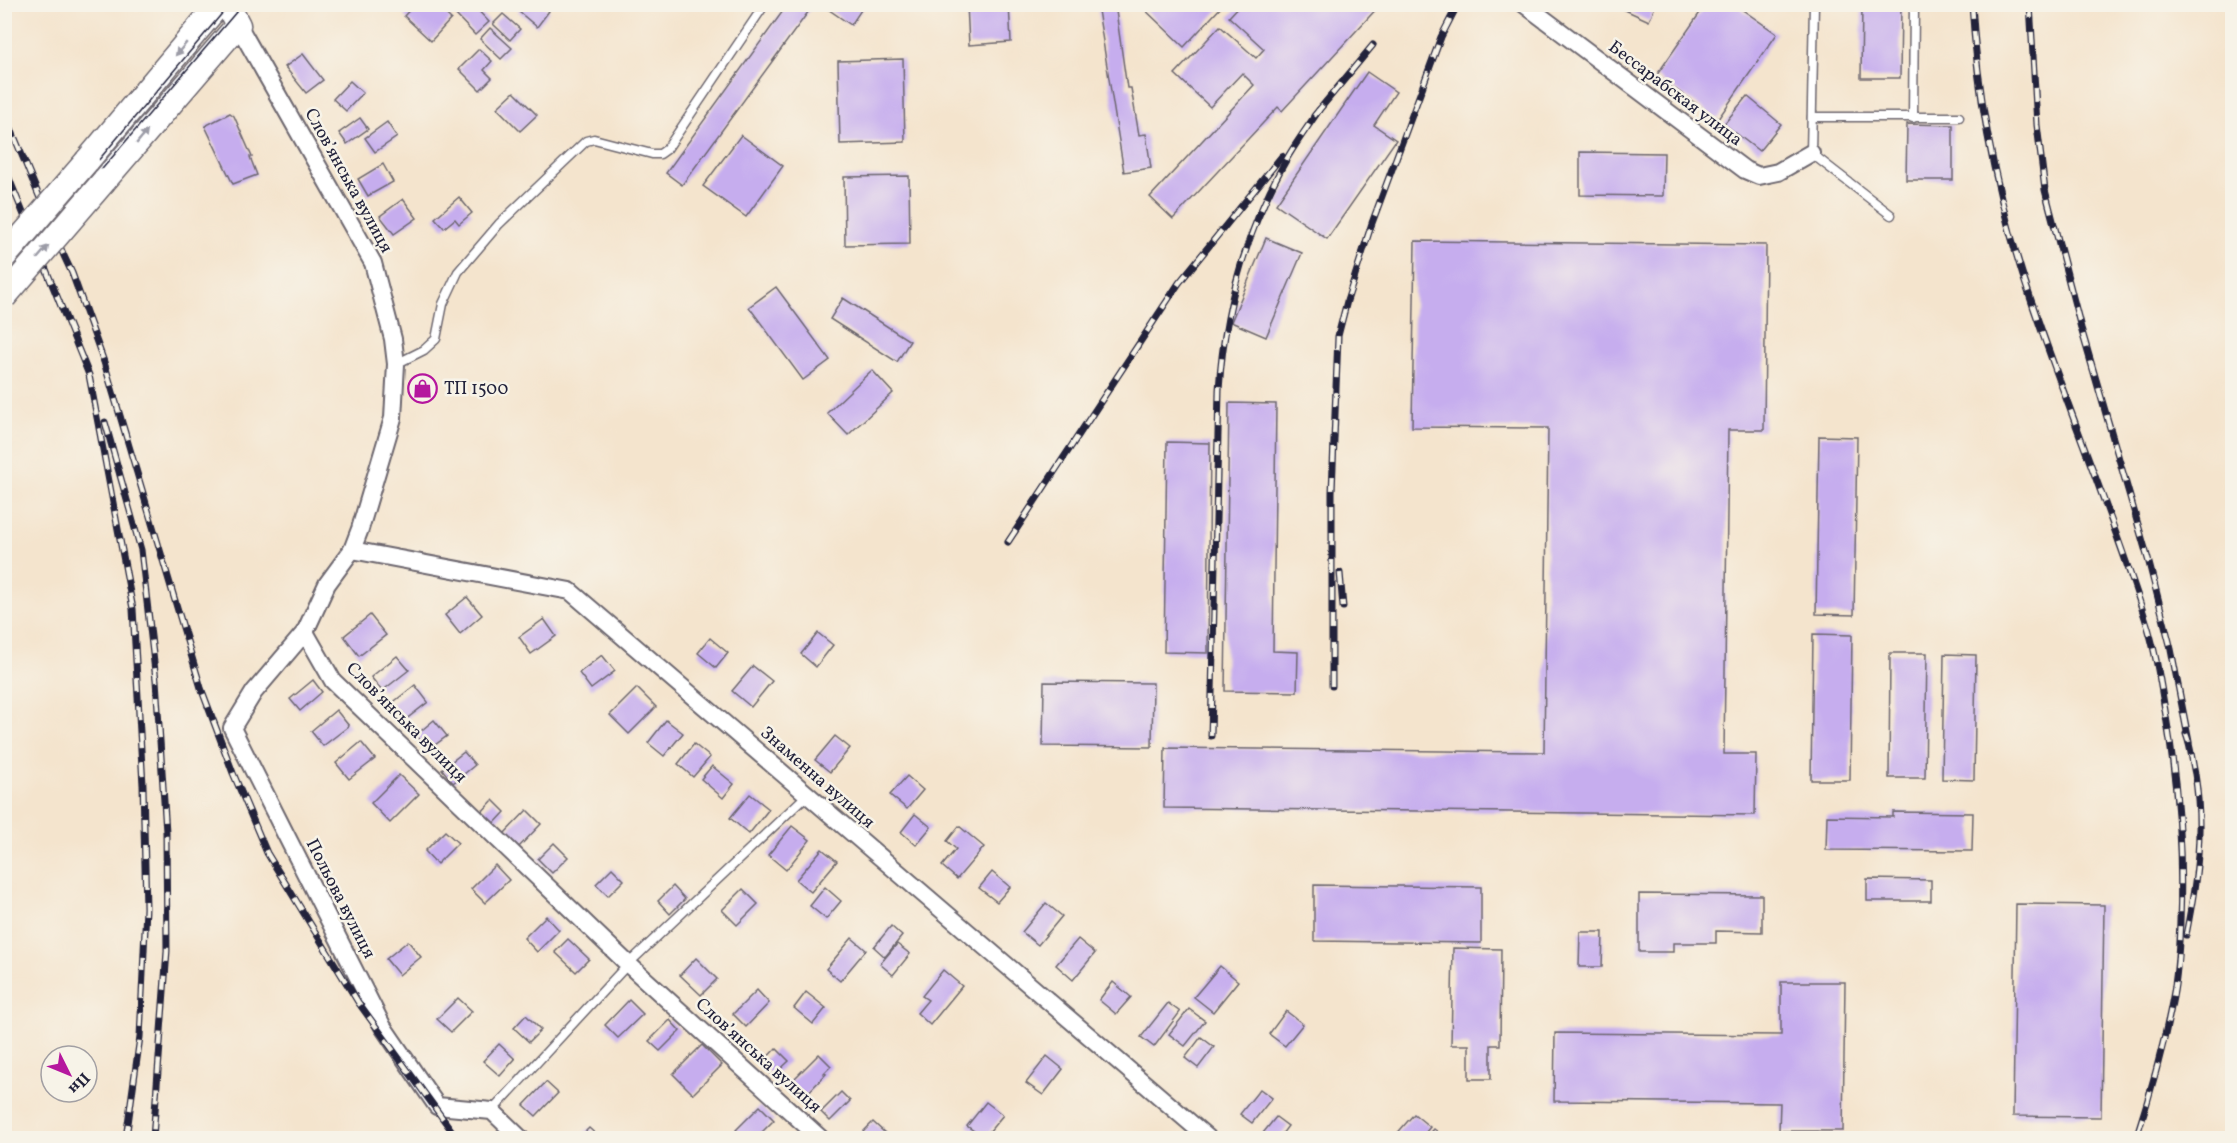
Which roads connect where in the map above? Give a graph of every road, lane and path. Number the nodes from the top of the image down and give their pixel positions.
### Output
1 (219, 4) edge
2 (765, 4) edge
3 (1524, 4) edge
4 (1814, 4) edge
5 (1914, 4) edge
6 (232, 15) edge
7 (1812, 117) junction
8 (1959, 117) dead end
9 (1913, 118) junction
10 (1811, 153) junction
11 (1891, 215) dead end
12 (4, 257) edge
13 (4, 297) edge
14 (396, 364) junction
15 (352, 550) junction
16 (305, 632) junction
17 (807, 795) junction
18 (628, 964) junction
19 (492, 1111) junction
20 (520, 1138) edge
21 (820, 1138) edge
22 (1208, 1138) edge

1 -> 12 main road, bridge
2 - 14 lane
3 - 10 street, Бессарабская улица
4 - 7 lane
5 - 9 lane
13 -> 6 main road, bridge
6 - 14 street, Слов’янська вулиця
7 - 9 lane
7 - 10 lane
8 - 9 lane
10 - 11 lane
14 - 15 street, Слов’янська вулиця
15 - 16 street, Слов’янська вулиця
15 - 17 street, Знаменна вулиця
16 - 18 street, Слов’янська вулиця
16 - 19 street, Польова вулиця
17 - 18 lane
17 - 22 street, Знаменна вулиця
18 - 19 lane
18 - 21 street, Слов’янська вулиця
19 - 20 street

